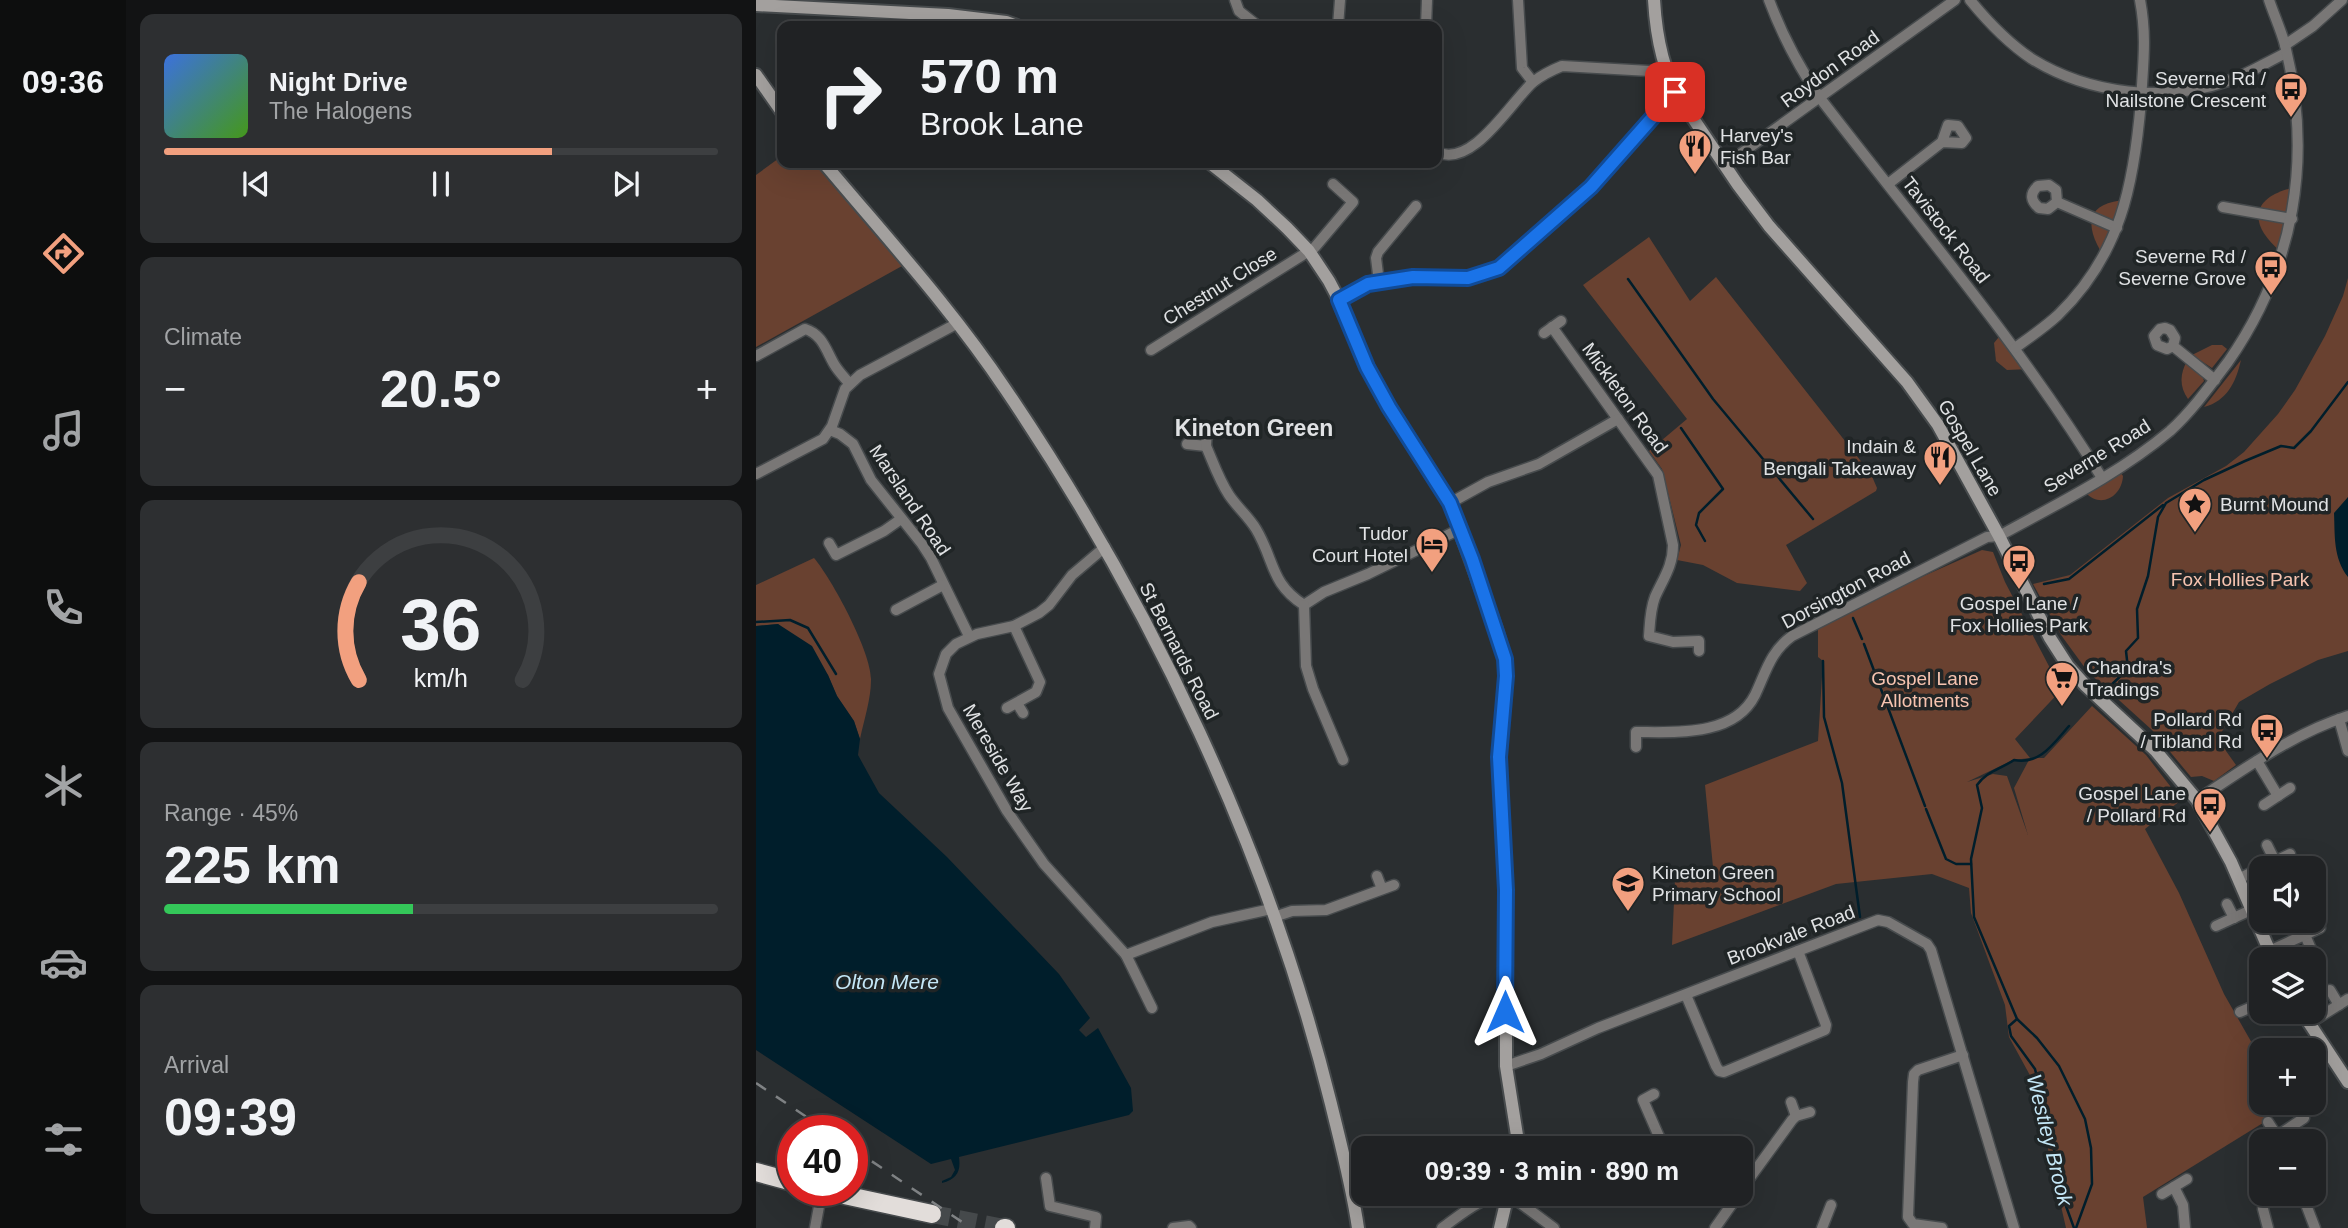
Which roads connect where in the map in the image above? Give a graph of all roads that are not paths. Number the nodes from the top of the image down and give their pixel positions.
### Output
1 (1235, 0) edge
2 (1340, 0) edge
3 (1427, 0) edge
4 (1517, 0) edge
5 (1654, 0) edge
6 (1769, 0) edge
7 (1955, 0) edge
8 (1970, 0) edge
9 (2140, 0) edge
10 (2269, 0) edge
11 (2342, 0) edge
12 (756, 5) edge
13 (998, 21) edge
14 (1252, 21) edge
15 (1338, 21) edge
16 (1426, 21) edge
17 (2285, 49) junction
18 (1667, 72) junction
19 (756, 75) edge
20 (1533, 82) junction
21 (1675, 92) junction
22 (2141, 92) junction
23 (1820, 97) junction
24 (777, 105) edge
25 (1942, 142) dead end
26 (1442, 154) edge
27 (1725, 165) junction
28 (828, 168) edge
29 (1216, 168) edge
30 (1333, 184) dead end
31 (1888, 184) junction
32 (2057, 202) dead end
33 (1416, 206) dead end
34 (2222, 207) dead end
35 (2292, 219) junction
36 (2117, 228) junction
37 (1309, 252) junction
38 (1379, 282) junction
39 (1339, 300) junction
40 (1562, 321) dead end
41 (958, 323) junction
42 (2173, 346) dead end
43 (2015, 348) junction
44 (1151, 350) dead end
45 (756, 356) edge
46 (2215, 380) junction
47 (849, 383) junction
48 (1618, 419) junction
49 (830, 430) junction
50 (1207, 430) dead end
51 (1187, 444) dead end
52 (1206, 446) junction
53 (756, 474) edge
54 (2102, 478) junction
55 (1450, 503) junction
56 (901, 519) junction
57 (1460, 529) junction
58 (1999, 536) junction
59 (829, 543) dead end
60 (1105, 547) junction
61 (943, 585) junction
62 (1304, 605) junction
63 (896, 610) dead end
64 (1014, 626) junction
65 (970, 636) junction
66 (1699, 651) dead end
67 (1023, 713) dead end
68 (2343, 718) edge
69 (1636, 747) dead end
70 (2348, 751) edge
71 (1343, 760) dead end
72 (2257, 761) junction
73 (2290, 788) dead end
74 (2278, 796) junction
75 (2197, 800) junction
76 (2264, 805) dead end
77 (2267, 845) dead end
78 (2290, 854) dead end
79 (2272, 856) edge
80 (2286, 856) edge
81 (2249, 874) edge
82 (1377, 876) dead end
83 (2238, 879) junction
84 (1394, 885) dead end
85 (1382, 889) junction
86 (2227, 904) dead end
87 (2249, 905) edge
88 (2249, 911) edge
89 (1273, 913) junction
90 (2234, 918) junction
91 (2216, 926) dead end
92 (2309, 933) edge
93 (2305, 935) junction
94 (2285, 947) edge
95 (2310, 947) edge
96 (1798, 951) junction
97 (1126, 955) junction
98 (2330, 990) dead end
99 (1686, 995) junction
100 (2344, 1002) edge
101 (1152, 1008) dead end
102 (2249, 1008) edge
103 (2240, 1012) dead end
104 (2326, 1013) edge
105 (2311, 1024) edge
106 (1963, 1055) junction
107 (1506, 1066) junction
108 (2348, 1082) edge
109 (1654, 1094) dead end
110 (1791, 1102) dead end
111 (1810, 1112) dead end
112 (1796, 1116) junction
113 (2304, 1118) dead end
114 (2268, 1122) dead end
115 (2272, 1129) edge
116 (2290, 1129) edge
117 (1517, 1136) edge
118 (1659, 1136) edge
119 (756, 1172) edge
120 (1753, 1174) edge
121 (777, 1178) edge
122 (1046, 1178) dead end
123 (2187, 1179) dead end
124 (2174, 1187) junction
125 (2162, 1194) dead end
126 (868, 1200) edge
127 (1832, 1205) dead end
128 (818, 1206) edge
129 (1473, 1206) edge
130 (1505, 1206) edge
131 (1524, 1206) edge
132 (1729, 1206) edge
133 (2307, 1206) edge
134 (2263, 1209) dead end
135 (932, 1214) tunnel mouth
136 (815, 1228) edge
137 (1095, 1228) edge
138 (1173, 1228) edge
139 (1191, 1228) edge
140 (1358, 1228) edge
141 (1443, 1228) edge
142 (1500, 1228) edge
143 (1554, 1228) edge
144 (1715, 1228) edge
145 (1822, 1228) edge
146 (1942, 1228) edge
147 (2014, 1228) edge
148 (2185, 1228) edge
149 (2268, 1228) edge
150 (2315, 1228) edge

1 - 14 street
2 - 15 street
3 - 16 street
4 - 20 street
5 - 18 street, Gospel Lane
6 - 23 street, Tavistock Road
7 - 23 street, Roydon Road
8 - 22 street
9 - 22 street
10 - 17 street, Severne Road
11 - 17 street
12 - 13 street
17 - 22 street
17 - 35 street, Severne Road
18 - 20 street
18 - 21 street, Gospel Lane
19 - 24 street
20 - 26 street
21 - 27 street, Gospel Lane
21 - 38 street
22 - 36 street
23 - 27 street, Roydon Road
23 - 31 street, Tavistock Road
25 - 31 street
27 - 58 street, Gospel Lane
28 - 41 street, St Bernards Road
29 - 37 street
30 - 37 street, Chestnut Close
31 - 43 street, Tavistock Road
32 - 36 street
33 - 38 street
34 - 35 street
35 - 46 street, Severne Road
36 - 43 street
37 - 39 street
37 - 44 street, Chestnut Close
38 - 39 street
39 - 55 street
40 - 48 street, Mickleton Road
41 - 47 street
41 - 60 street, St Bernards Road
42 - 46 street
43 - 54 street, Tavistock Road
45 - 47 street
46 - 54 street, Severne Road
47 - 49 street
48 - 55 street
48 - 66 street, Mickleton Road
49 - 53 street
49 - 56 street, Marsland Road
50 - 52 street
51 - 52 street
52 - 62 street
54 - 58 street, Severne Road
55 - 57 street
56 - 59 street
56 - 61 street, Marsland Road
57 - 62 street
57 - 107 street
58 - 69 street, Dorsington Road
58 - 75 street, Gospel Lane
60 - 64 street, Mereside Way
60 - 89 street, St Bernards Road
61 - 63 street
61 - 65 street, Marsland Road
62 - 71 street
64 - 65 street, Mereside Way
64 - 67 street
65 - 97 street, Mereside Way
68 - 70 street
68 - 72 street
72 - 74 street
72 - 75 street
73 - 74 street
74 - 76 street
75 - 83 street, Gospel Lane
77 - 79 street
78 - 80 street
81 - 83 street
82 - 85 street
83 - 87 street, Gospel Lane
84 - 85 street
85 - 89 street
86 - 90 street
88 - 90 street
89 - 97 street
89 - 140 street, St Bernards Road
90 - 91 street
92 - 93 street, Gospel Lane
93 - 94 street, Gospel Lane
93 - 95 street
96 - 99 street, Brookvale Road
96 - 99 street
96 - 106 street, Brookvale Road
97 - 101 street, Mereside Way
98 - 100 street
99 - 107 street, Brookvale Road
100 - 104 street
102 - 103 street
105 - 108 street
106 - 146 street
106 - 147 street, Brookvale Road
107 - 117 street
109 - 118 street
110 - 112 street
111 - 112 street
112 - 120 street
113 - 116 street
114 - 115 street
119 - 121 highway
122 - 137 street
123 - 124 street
124 - 125 street
124 - 148 street
126 - 135 highway
127 - 145 street
128 - 136 street
129 - 141 street
130 - 142 street
131 - 143 street
132 - 144 street
133 - 150 street
134 - 149 street
138 - 139 street

